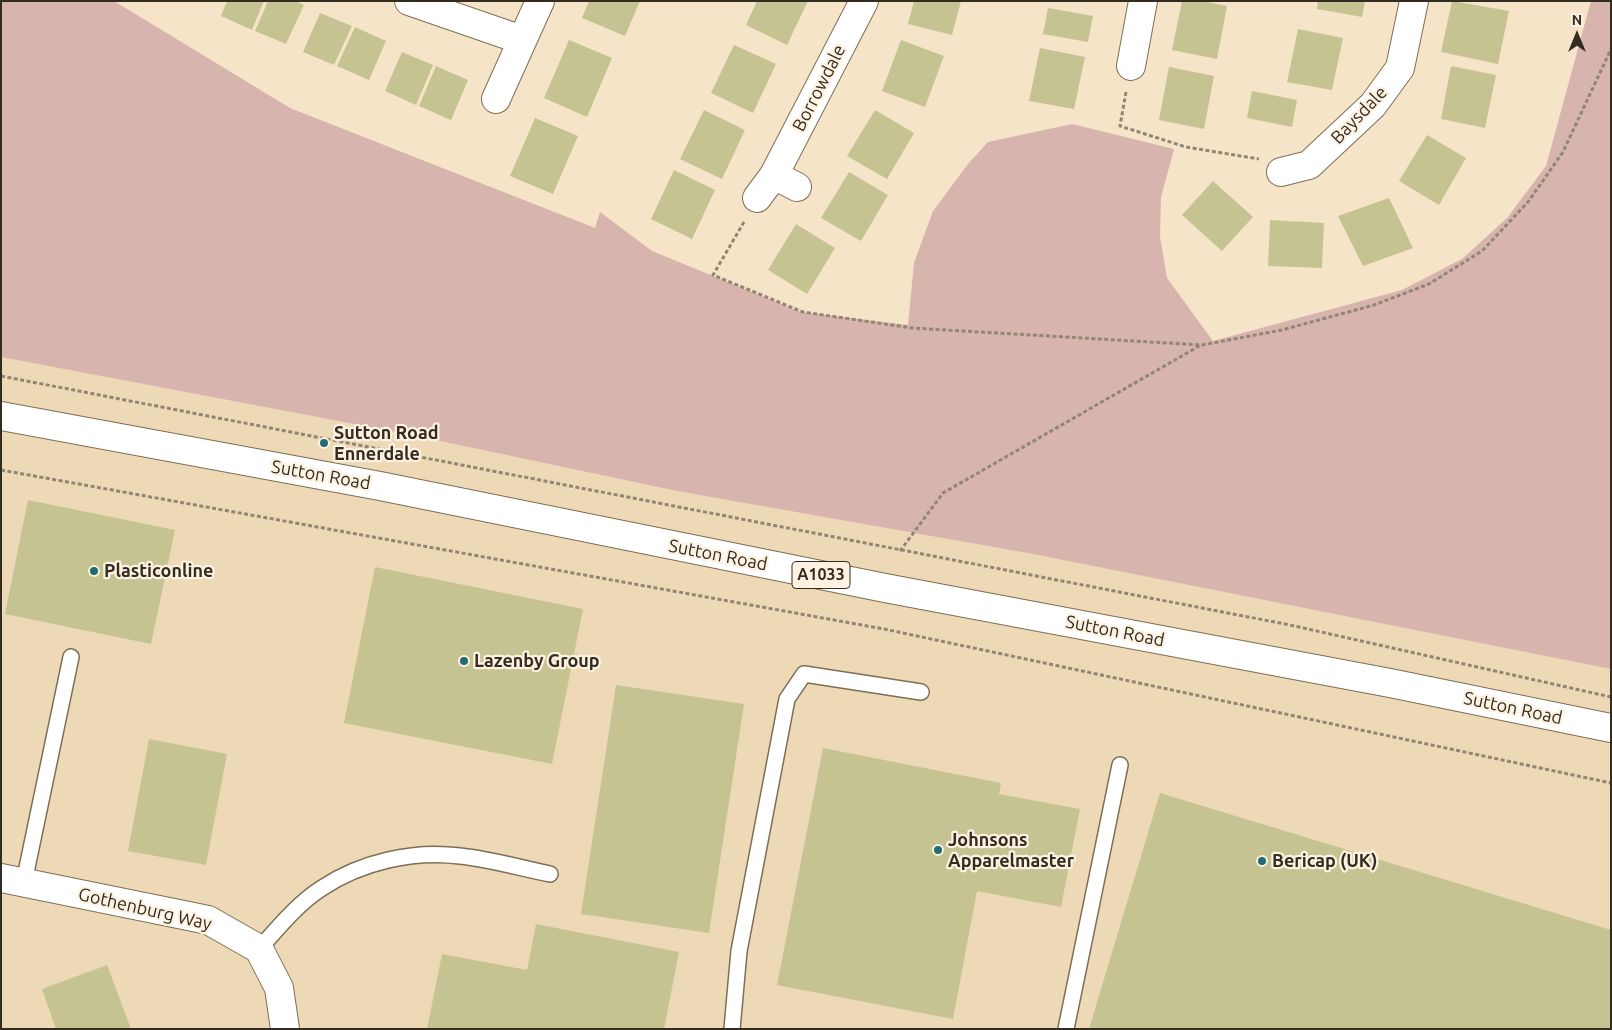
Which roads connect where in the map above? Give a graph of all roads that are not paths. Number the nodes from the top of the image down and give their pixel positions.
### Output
1 (409, 1) edge
2 (540, 1) edge
3 (864, 1) edge
4 (1143, 1) edge
5 (1414, 1) edge
6 (522, 40) junction
7 (1131, 66) road end
8 (496, 99) dead end
9 (1281, 172) road end
10 (757, 198) road end
11 (1, 416) edge
12 (71, 657) dead end
13 (921, 692) dead end
14 (1611, 728) edge
15 (1120, 765) dead end
16 (550, 874) dead end
17 (13, 880) edge
18 (259, 949) junction
19 (286, 1029) edge
20 (732, 1029) edge
21 (1066, 1029) edge

1 - 6 main road
2 - 6 main road
3 - 10 main road, Borrowdale
4 - 7 main road
5 - 9 main road, Baysdale
6 - 8 main road
11 - 14 main road, Sutton Road / A1033
12 - 17 lane
13 - 20 lane
15 - 21 lane
16 - 18 lane
17 - 18 main road, Gothenburg Way
18 - 19 main road

